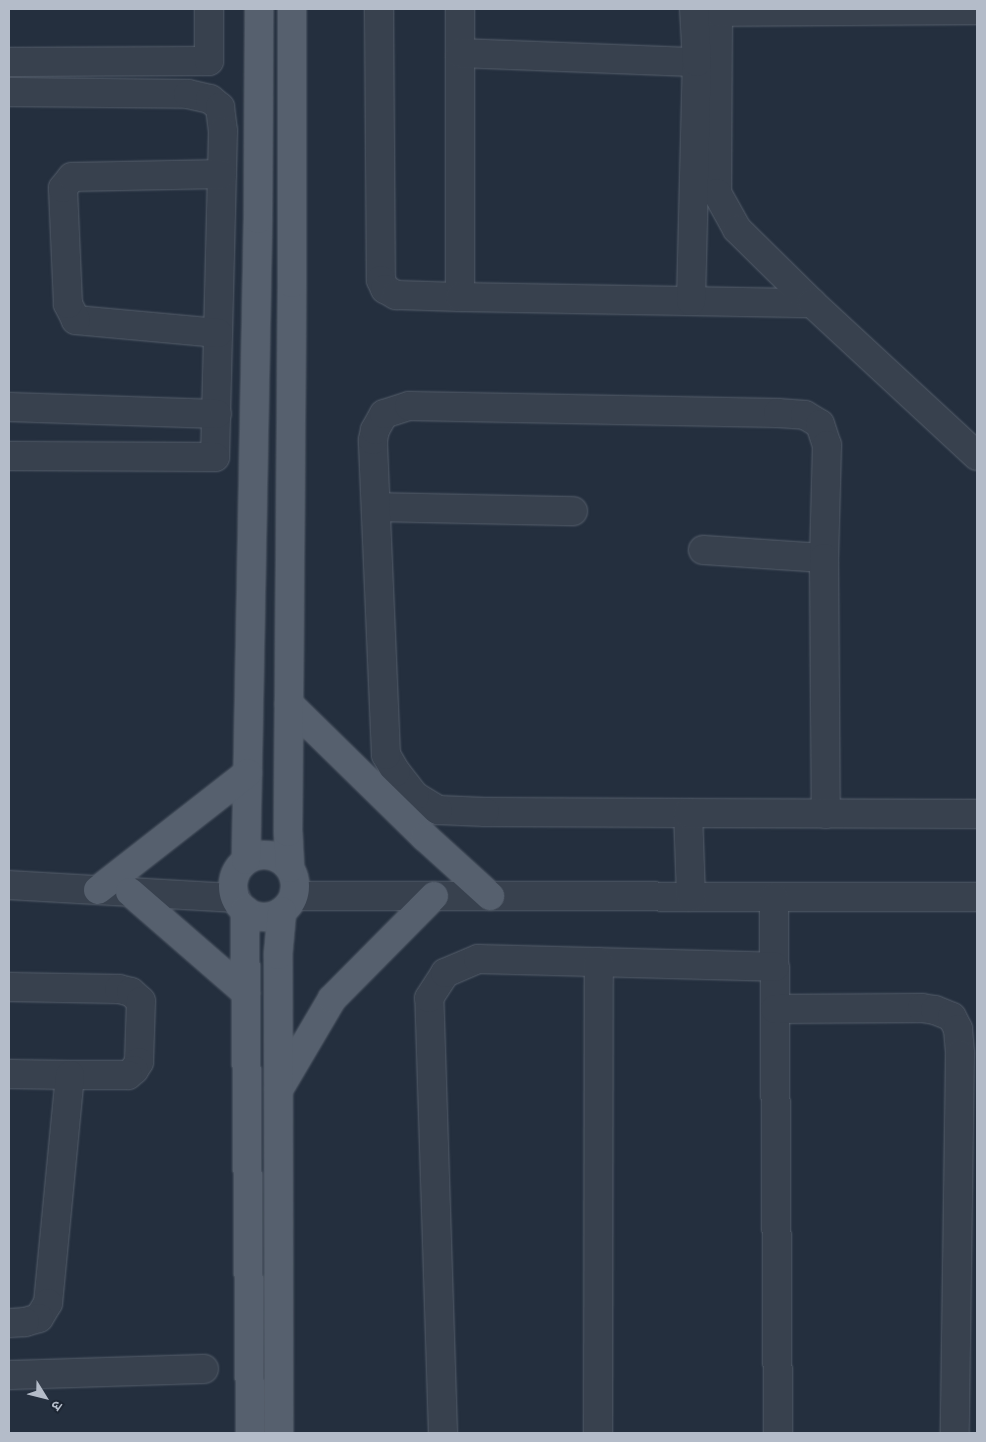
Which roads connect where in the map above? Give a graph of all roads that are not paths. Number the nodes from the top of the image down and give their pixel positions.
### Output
1 (210, 9) edge
2 (259, 9) edge
3 (292, 9) edge
4 (379, 9) edge
5 (460, 9) edge
6 (710, 10) edge
7 (977, 10) edge
8 (460, 53) junction
9 (9, 62) edge
10 (697, 62) junction
11 (9, 92) edge
12 (222, 174) junction
13 (460, 297) junction
14 (691, 301) junction
15 (812, 304) junction
16 (218, 333) junction
17 (9, 407) edge
18 (217, 414) junction
19 (9, 456) edge
20 (977, 456) edge
21 (376, 507) junction
22 (573, 511) dead end
23 (703, 550) dead end
24 (824, 558) junction
25 (289, 704) junction
26 (248, 773) junction
27 (688, 813) junction
28 (826, 814) junction
29 (977, 814) edge
30 (246, 860) junction
31 (290, 868) junction
32 (9, 885) edge
33 (98, 890) junction
34 (130, 892) junction
35 (434, 896) junction
36 (490, 896) junction
37 (691, 897) junction
38 (774, 897) junction
39 (977, 897) edge
40 (240, 904) junction
41 (288, 904) junction
42 (599, 962) junction
43 (775, 967) junction
44 (9, 987) edge
45 (246, 993) junction
46 (775, 1009) junction
47 (9, 1074) edge
48 (70, 1075) junction
49 (279, 1089) junction
50 (9, 1323) edge
51 (204, 1369) dead end
52 (9, 1375) edge
53 (250, 1433) edge
54 (279, 1433) edge
55 (443, 1433) edge
56 (598, 1433) edge
57 (778, 1433) edge
58 (955, 1433) edge

1 - 9 street
2 - 26 main road
3 - 25 main road
4 - 13 street
5 - 8 street
6 - 7 street
6 - 10 street
6 - 15 street
8 - 10 street
8 - 13 street
10 - 14 street
11 - 12 street
12 - 16 street
12 - 16 street
13 - 14 street
14 - 15 street
15 - 20 street
16 - 18 street
17 - 18 street
18 - 19 street
21 - 22 street
21 - 24 street
21 - 27 street
23 - 24 street
24 - 28 street
25 - 31 main road
25 - 36 main road
26 - 30 main road
26 - 33 main road
27 - 28 street
27 - 37 street
28 - 29 street
30 - 31 main road
30 - 40 main road
31 - 41 main road
32 - 33 street
33 - 34 street
34 - 40 street
34 - 45 main road
35 - 36 street
35 - 41 street
35 - 49 main road
36 - 37 street
37 - 38 street
38 - 39 street
38 - 43 street
40 - 41 main road
40 - 45 main road
41 - 49 main road
42 - 43 street
42 - 55 street
42 - 56 street
43 - 46 street
44 - 48 street
45 - 53 main road
46 - 57 street
46 - 58 street
47 - 48 street
48 - 50 street
49 - 54 main road
51 - 52 street

